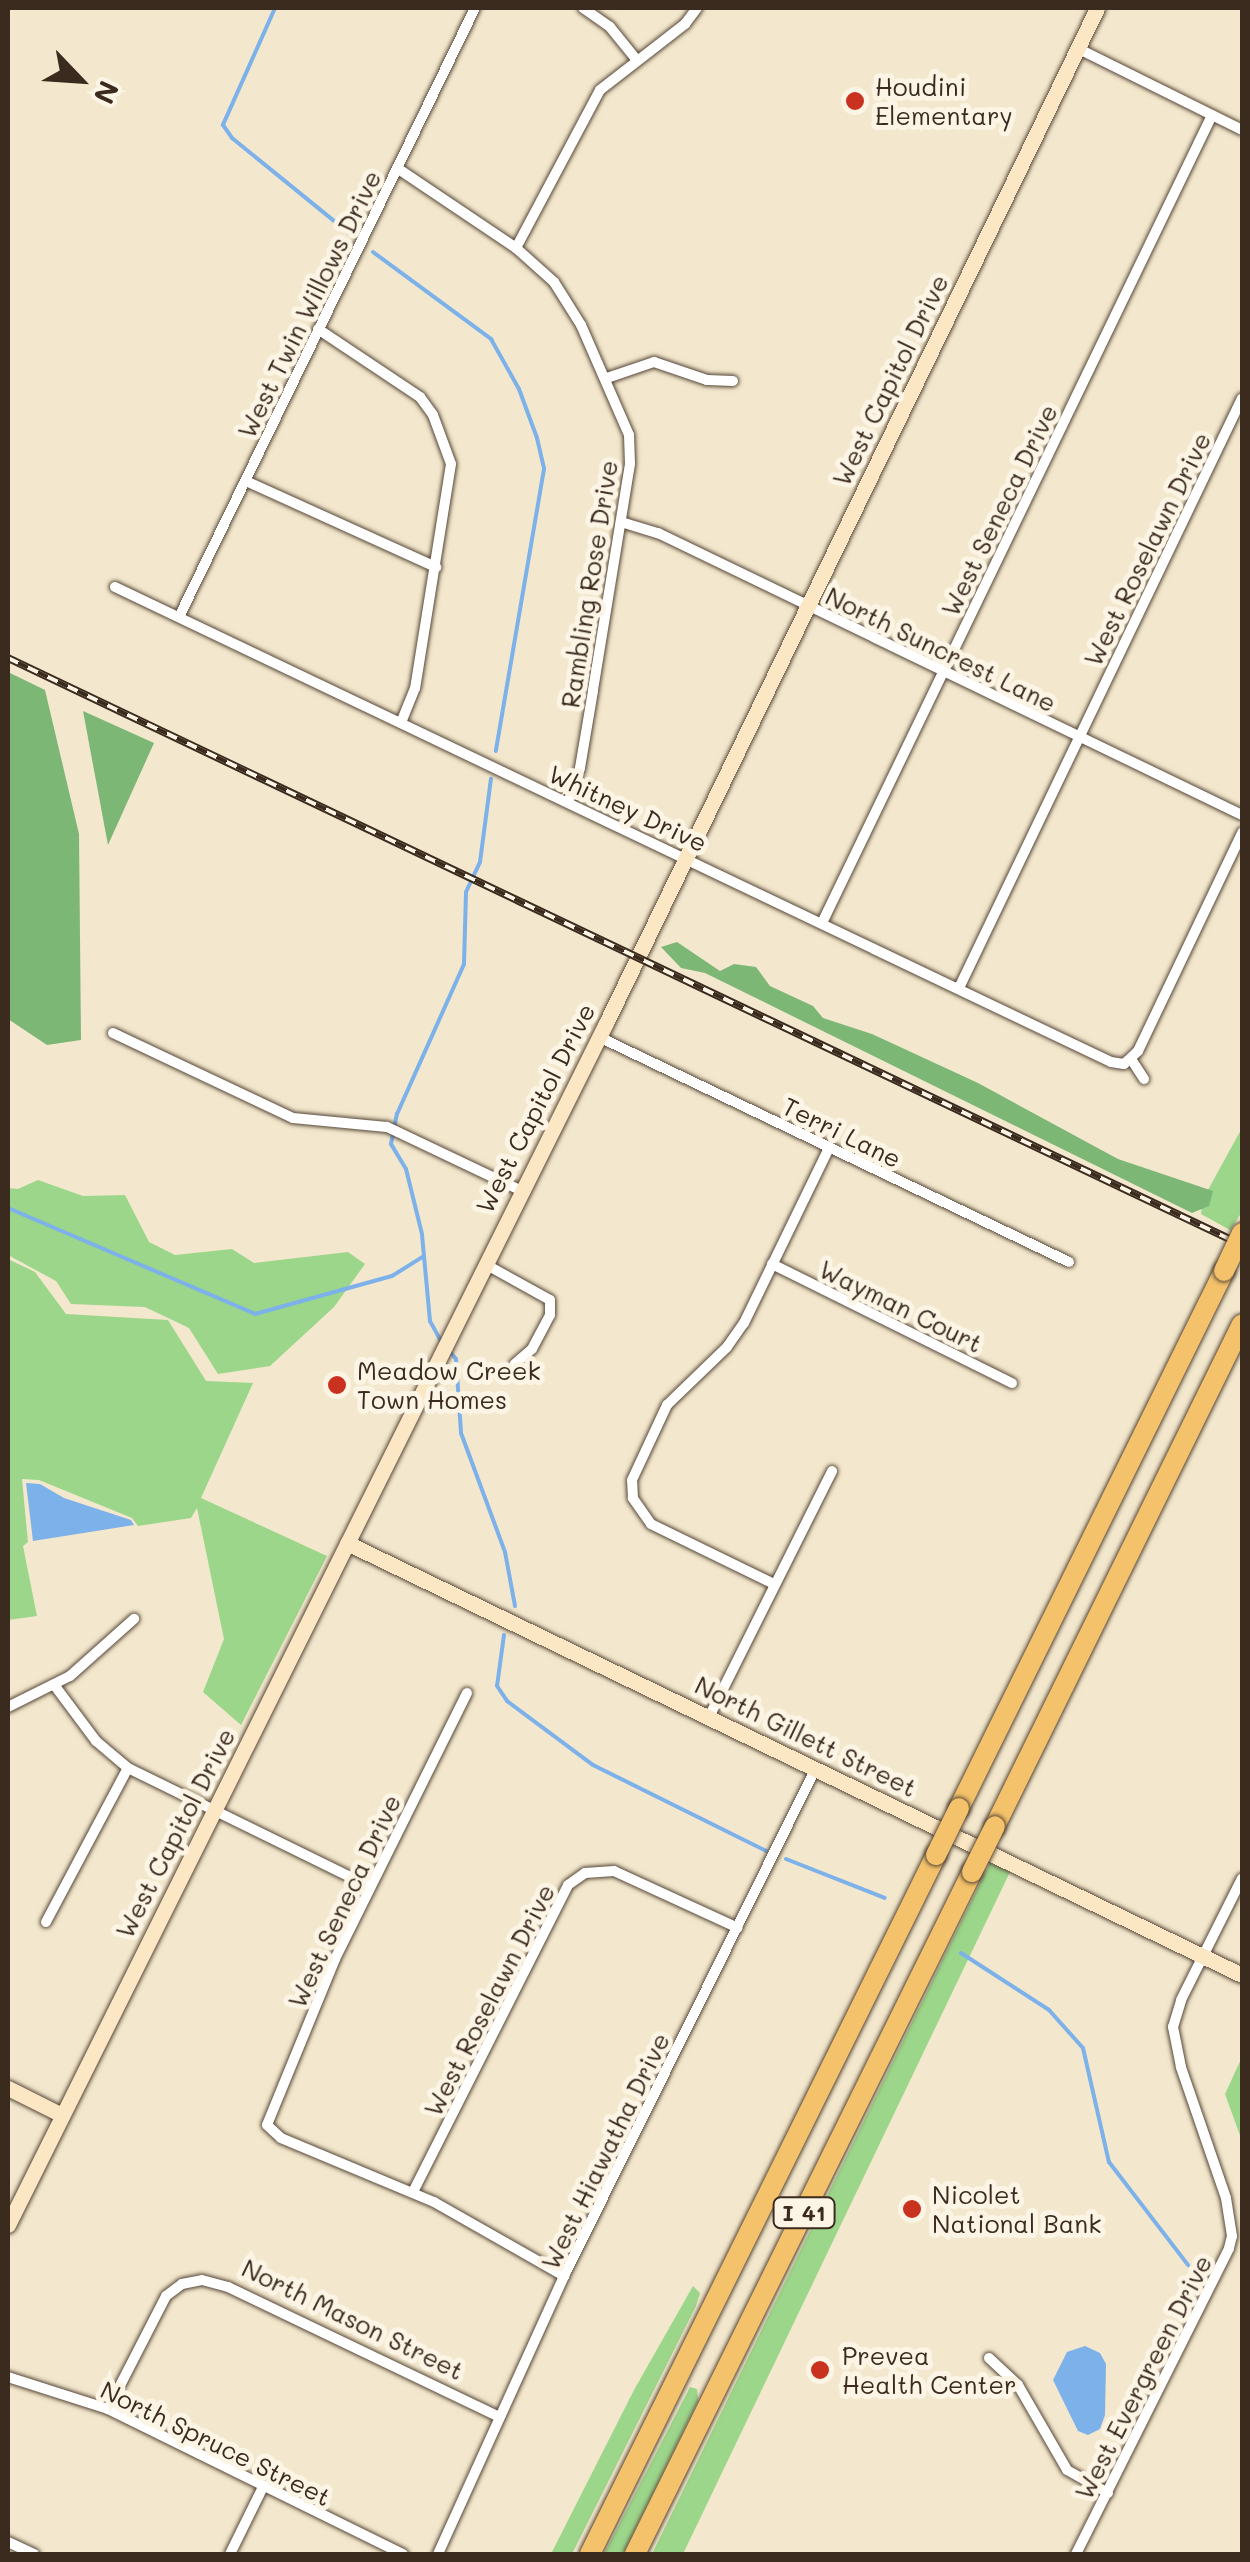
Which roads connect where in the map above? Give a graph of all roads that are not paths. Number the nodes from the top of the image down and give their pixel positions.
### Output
1 (475, 8) edge
2 (583, 8) edge
3 (697, 8) edge
4 (1097, 8) edge
5 (1076, 48) junction
6 (636, 59) junction
7 (1212, 115) junction
8 (1242, 130) edge
9 (398, 168) junction
10 (516, 248) junction
11 (318, 329) junction
12 (607, 378) junction
13 (734, 382) dead end
14 (1242, 398) edge
15 (246, 481) junction
16 (621, 522) junction
17 (436, 567) junction
18 (115, 587) dead end
19 (808, 606) junction
20 (179, 617) junction
21 (943, 672) junction
22 (401, 722) junction
23 (1079, 738) junction
24 (568, 802) junction
25 (1242, 815) edge
26 (1242, 832) edge
27 (686, 858) junction
28 (822, 923) junction
29 (959, 988) junction
30 (113, 1034) dead end
31 (599, 1037) junction
32 (1127, 1061) junction
33 (1144, 1079) dead end
34 (829, 1148) junction
35 (522, 1191) junction
36 (1242, 1233) edge
37 (1070, 1262) dead end
38 (486, 1264) junction
39 (772, 1264) junction
40 (1242, 1324) edge
41 (516, 1364) dead end
42 (1012, 1383) dead end
43 (832, 1472) dead end
44 (347, 1543) junction
45 (774, 1584) junction
46 (134, 1619) dead end
47 (55, 1686) junction
48 (467, 1693) dead end
49 (8, 1708) edge
50 (708, 1717) junction
51 (128, 1768) junction
52 (816, 1768) junction
53 (214, 1810) junction
54 (1242, 1878) edge
55 (370, 1886) junction
56 (46, 1922) dead end
57 (738, 1928) junction
58 (1203, 1956) junction
59 (1242, 1975) edge
60 (8, 2088) edge
61 (62, 2114) junction
62 (413, 2192) junction
63 (8, 2225) edge
64 (564, 2276) junction
65 (990, 2358) dead end
66 (8, 2377) edge
67 (108, 2409) junction
68 (499, 2417) junction
69 (264, 2487) junction
70 (1108, 2493) junction
71 (8, 2542) edge
72 (34, 2554) edge
73 (230, 2554) edge
74 (404, 2554) edge
75 (438, 2554) edge
76 (590, 2554) edge
77 (635, 2554) edge
78 (1076, 2554) edge

1 - 9 street, West Twin Willows Drive
2 - 6 street
3 - 6 street
4 - 5 street, West Capitol Drive
5 - 7 street
5 - 19 street, West Capitol Drive
6 - 10 street
7 - 8 street
7 - 21 street, West Seneca Drive
9 - 10 street, Rambling Rose Drive
9 - 11 street, West Twin Willows Drive
10 - 12 street, Rambling Rose Drive
11 - 15 street, West Twin Willows Drive
11 - 17 street
12 - 13 street
12 - 16 street, Rambling Rose Drive
14 - 23 street, West Roselawn Drive
15 - 17 street
15 - 20 street, West Twin Willows Drive
16 - 19 street, North Suncrest Lane
16 - 24 street, Rambling Rose Drive
17 - 22 street
18 - 20 street, Whitney Drive
19 - 21 street, North Suncrest Lane
19 - 27 street, West Capitol Drive
20 - 22 street, Whitney Drive
21 - 23 street, North Suncrest Lane
21 - 28 street, West Seneca Drive
22 - 24 street, Whitney Drive
23 - 25 street, North Suncrest Lane
23 - 29 street, West Roselawn Drive
24 - 27 street, Whitney Drive
26 - 32 street
27 - 28 street, Whitney Drive
27 - 31 street, West Capitol Drive
28 - 29 street, Whitney Drive
29 - 32 street, Whitney Drive
30 - 35 street
31 - 34 street, Terri Lane
31 - 35 street, West Capitol Drive
32 - 33 street
34 - 37 street, Terri Lane
34 - 39 street
35 - 38 street, West Capitol Drive
36 - 76 highway, I 41, bridge
38 - 41 street
38 - 44 street, West Capitol Drive
39 - 42 street, Wayman Court
39 - 45 street
40 - 77 highway, I 41, bridge
43 - 45 street
44 - 50 street, North Gillett Street
44 - 53 street, West Capitol Drive
45 - 50 street
46 - 47 street
47 - 49 street
47 - 51 street
48 - 55 street, West Seneca Drive
50 - 52 street, North Gillett Street
51 - 53 street
51 - 56 street
52 - 57 street, West Hiawatha Drive
52 - 58 street, North Gillett Street
53 - 55 street
53 - 61 street, West Capitol Drive
54 - 58 street, West Evergreen Drive
55 - 62 street, West Seneca Drive
57 - 62 street, West Roselawn Drive
57 - 64 street, West Hiawatha Drive
58 - 59 street, North Gillett Street
58 - 70 street, West Evergreen Drive
60 - 61 street
61 - 63 street, West Capitol Drive
62 - 64 street
64 - 68 street, West Hiawatha Drive
65 - 70 street
66 - 67 street, North Spruce Street
67 - 68 street, North Mason Street
67 - 69 street, North Spruce Street
68 - 75 street, West Hiawatha Drive
69 - 73 street
69 - 74 street, North Spruce Street
70 - 78 street, West Evergreen Drive
71 - 72 street

